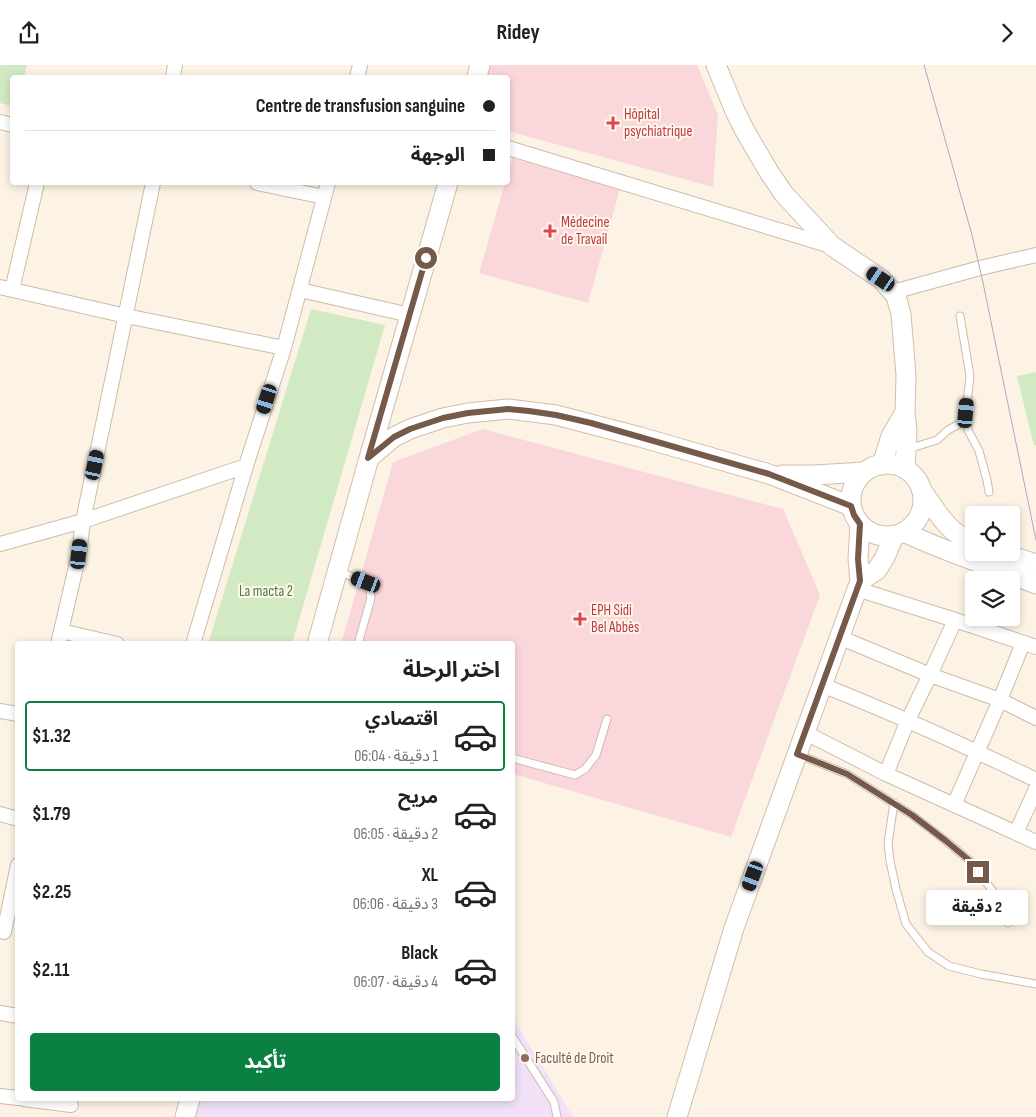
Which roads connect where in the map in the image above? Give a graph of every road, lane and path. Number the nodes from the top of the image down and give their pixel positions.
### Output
1 (716, 65) edge
2 (510, 149) edge
3 (36, 185) edge
4 (153, 185) edge
5 (267, 185) edge
6 (327, 185) edge
7 (447, 185) edge
8 (324, 197) junction
9 (832, 246) junction
10 (1036, 255) edge
11 (6, 289) edge
12 (300, 290) junction
13 (893, 292) junction
14 (410, 315) junction
15 (126, 316) junction
16 (960, 316) dead end
17 (284, 348) junction
18 (905, 412) junction
19 (967, 420) junction
20 (907, 449) junction
21 (368, 458) junction
22 (246, 466) junction
23 (873, 468) junction
24 (905, 469) junction
25 (769, 474) junction
26 (921, 489) junction
27 (989, 492) dead end
28 (851, 506) junction
29 (83, 521) junction
30 (860, 524) junction
31 (899, 534) junction
32 (965, 539) edge
33 (0, 544) edge
34 (1020, 559) edge
35 (1036, 564) edge
36 (337, 571) junction
37 (859, 585) junction
38 (1036, 587) edge
39 (956, 620) junction
40 (60, 637) edge
41 (840, 637) junction
42 (93, 641) edge
43 (194, 641) edge
44 (317, 641) edge
45 (359, 641) edge
46 (1029, 645) edge
47 (930, 675) junction
48 (822, 685) junction
49 (1000, 700) junction
50 (0, 711) edge
51 (15, 714) edge
52 (1036, 718) edge
53 (607, 719) dead end
54 (908, 720) junction
55 (804, 732) junction
56 (977, 752) junction
57 (797, 754) junction
58 (515, 759) edge
59 (886, 774) junction
60 (1036, 780) edge
61 (1036, 789) edge
62 (894, 803) junction
63 (954, 805) junction
64 (0, 814) edge
65 (15, 818) edge
66 (1016, 833) junction
67 (1036, 842) edge
68 (15, 884) edge
69 (1008, 923) dead end
70 (7, 933) edge
71 (1036, 984) edge
72 (0, 1013) edge
73 (15, 1016) edge
74 (515, 1041) edge
75 (0, 1095) edge
76 (15, 1098) edge
77 (36, 1101) edge
78 (189, 1101) edge
79 (70, 1107) edge
80 (185, 1117) edge
81 (557, 1117) edge
82 (677, 1117) edge

1 - 9 main road
2 - 9 street
3 - 11 street
4 - 15 street
5 - 8 street
6 - 8 street
7 - 14 main road
8 - 12 street
9 - 13 main road
10 - 13 street
11 - 15 street
12 - 14 street
12 - 17 street
13 - 18 main road
14 - 21 main road
15 - 17 street
15 - 29 street
16 - 19 lane
17 - 22 street
18 - 20 main road
18 - 23 main road
19 - 20 lane
19 - 27 lane
20 - 24 main road
21 - 25 main road
21 - 36 main road
22 - 29 street
22 - 43 street
23 - 24 main road
23 - 25 main road
23 - 28 main road
24 - 26 main road
25 - 28 main road
26 - 31 main road
26 - 32 main road
28 - 30 main road
29 - 33 street
29 - 40 street
30 - 31 main road
30 - 37 main road
31 - 37 main road
31 - 38 main road
34 - 35 main road
36 - 44 main road
36 - 45 lane
37 - 39 street
37 - 41 main road
39 - 46 street
39 - 47 street
40 - 42 street
41 - 47 street
41 - 48 main road
46 - 49 street
47 - 49 street
47 - 54 street
48 - 54 street
48 - 55 main road
49 - 52 street
49 - 56 street
50 - 51 street
53 - 58 lane
54 - 56 street
54 - 59 street
55 - 57 main road
55 - 59 street
56 - 60 street
56 - 63 street
57 - 62 lane
57 - 82 main road
59 - 63 street
61 - 66 street
62 - 69 lane
62 - 71 lane
63 - 66 street
64 - 65 street
66 - 67 street
68 - 70 street
72 - 73 street
74 - 81 lane
75 - 76 street
77 - 79 street
78 - 80 main road

